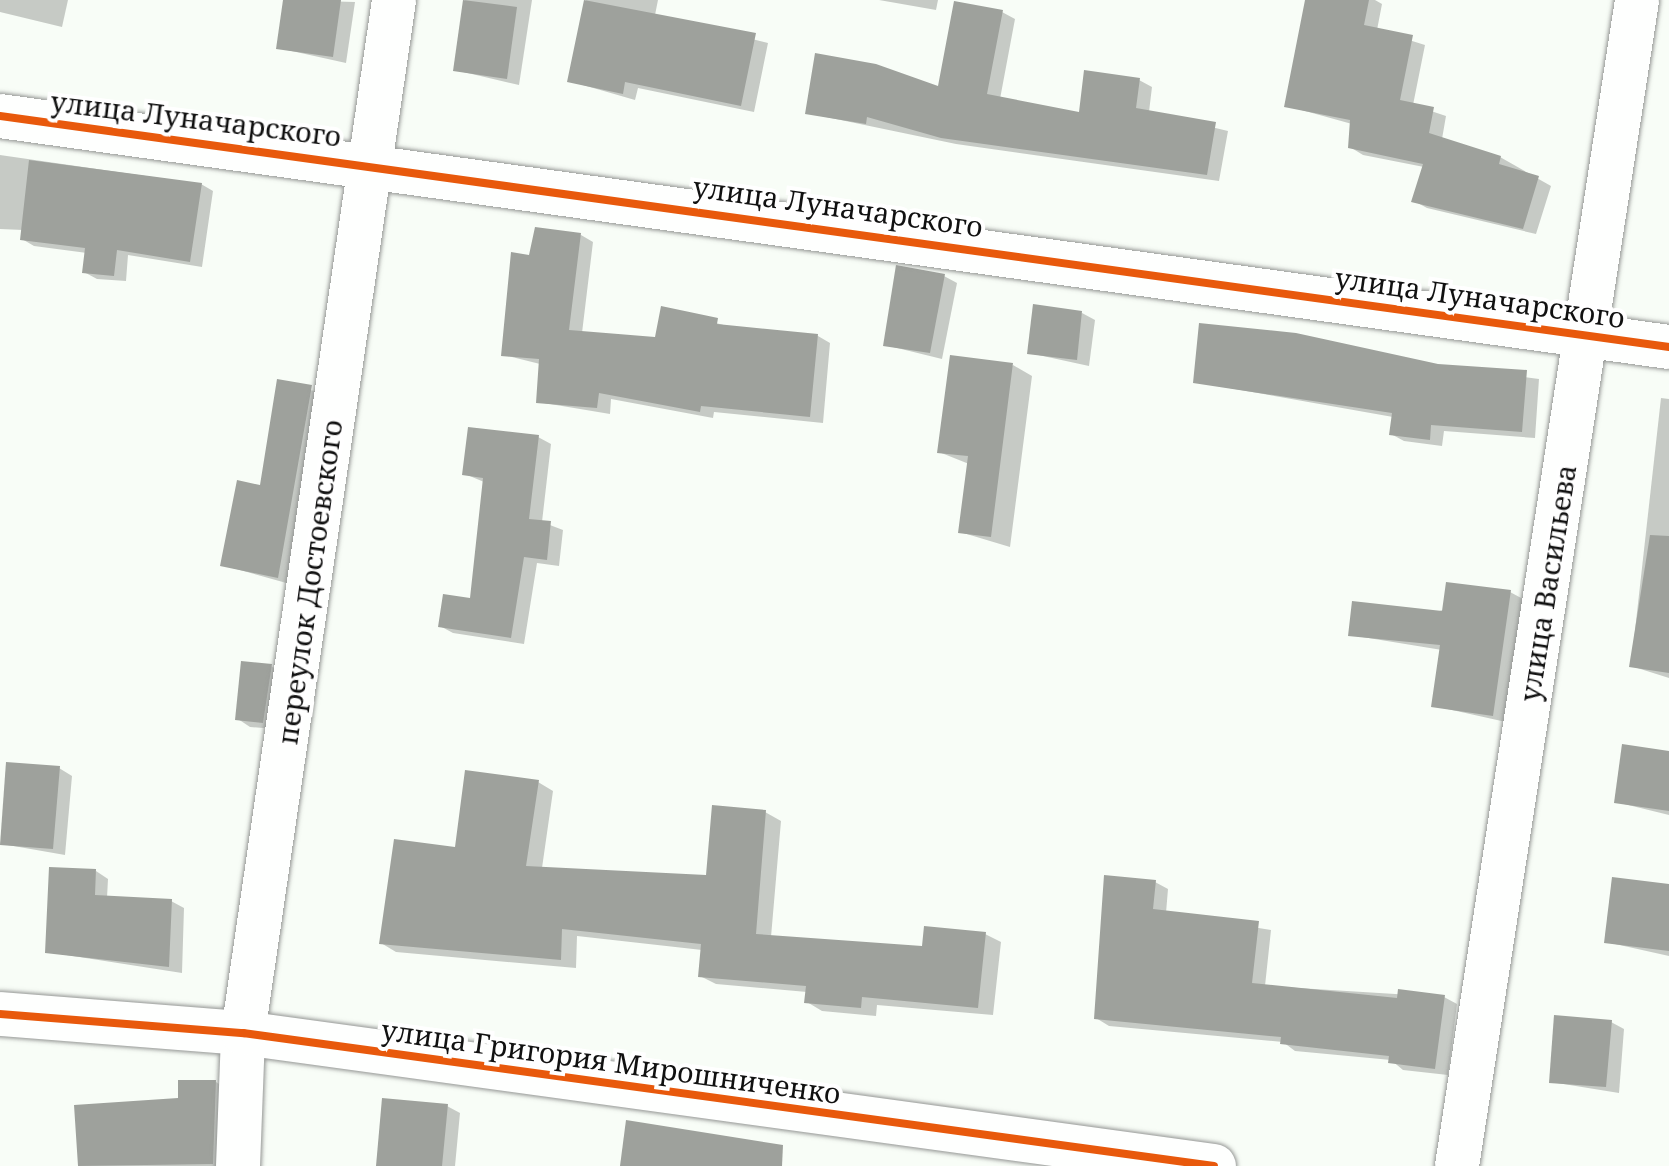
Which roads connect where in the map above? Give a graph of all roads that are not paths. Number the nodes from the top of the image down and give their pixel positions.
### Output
1 (394, 0) edge
2 (1637, 0) edge
3 (0, 116) edge
4 (370, 162) junction
5 (1585, 334) junction
6 (1669, 347) edge
7 (0, 1014) edge
8 (243, 1033) junction
9 (238, 1166) edge
10 (1214, 1166) edge
11 (1457, 1166) edge

1 - 4 street, переулок Достоевского
2 - 5 street, улица Васильева
3 - 4 street, улица Луначарского
4 - 5 street, улица Луначарского
4 - 8 street, переулок Достоевского
5 - 6 street, улица Луначарского
5 - 11 street, улица Васильева
7 - 8 street, улица Григория Мирошниченко
8 - 9 street, переулок Достоевского
8 - 10 street, улица Григория Мирошниченко

